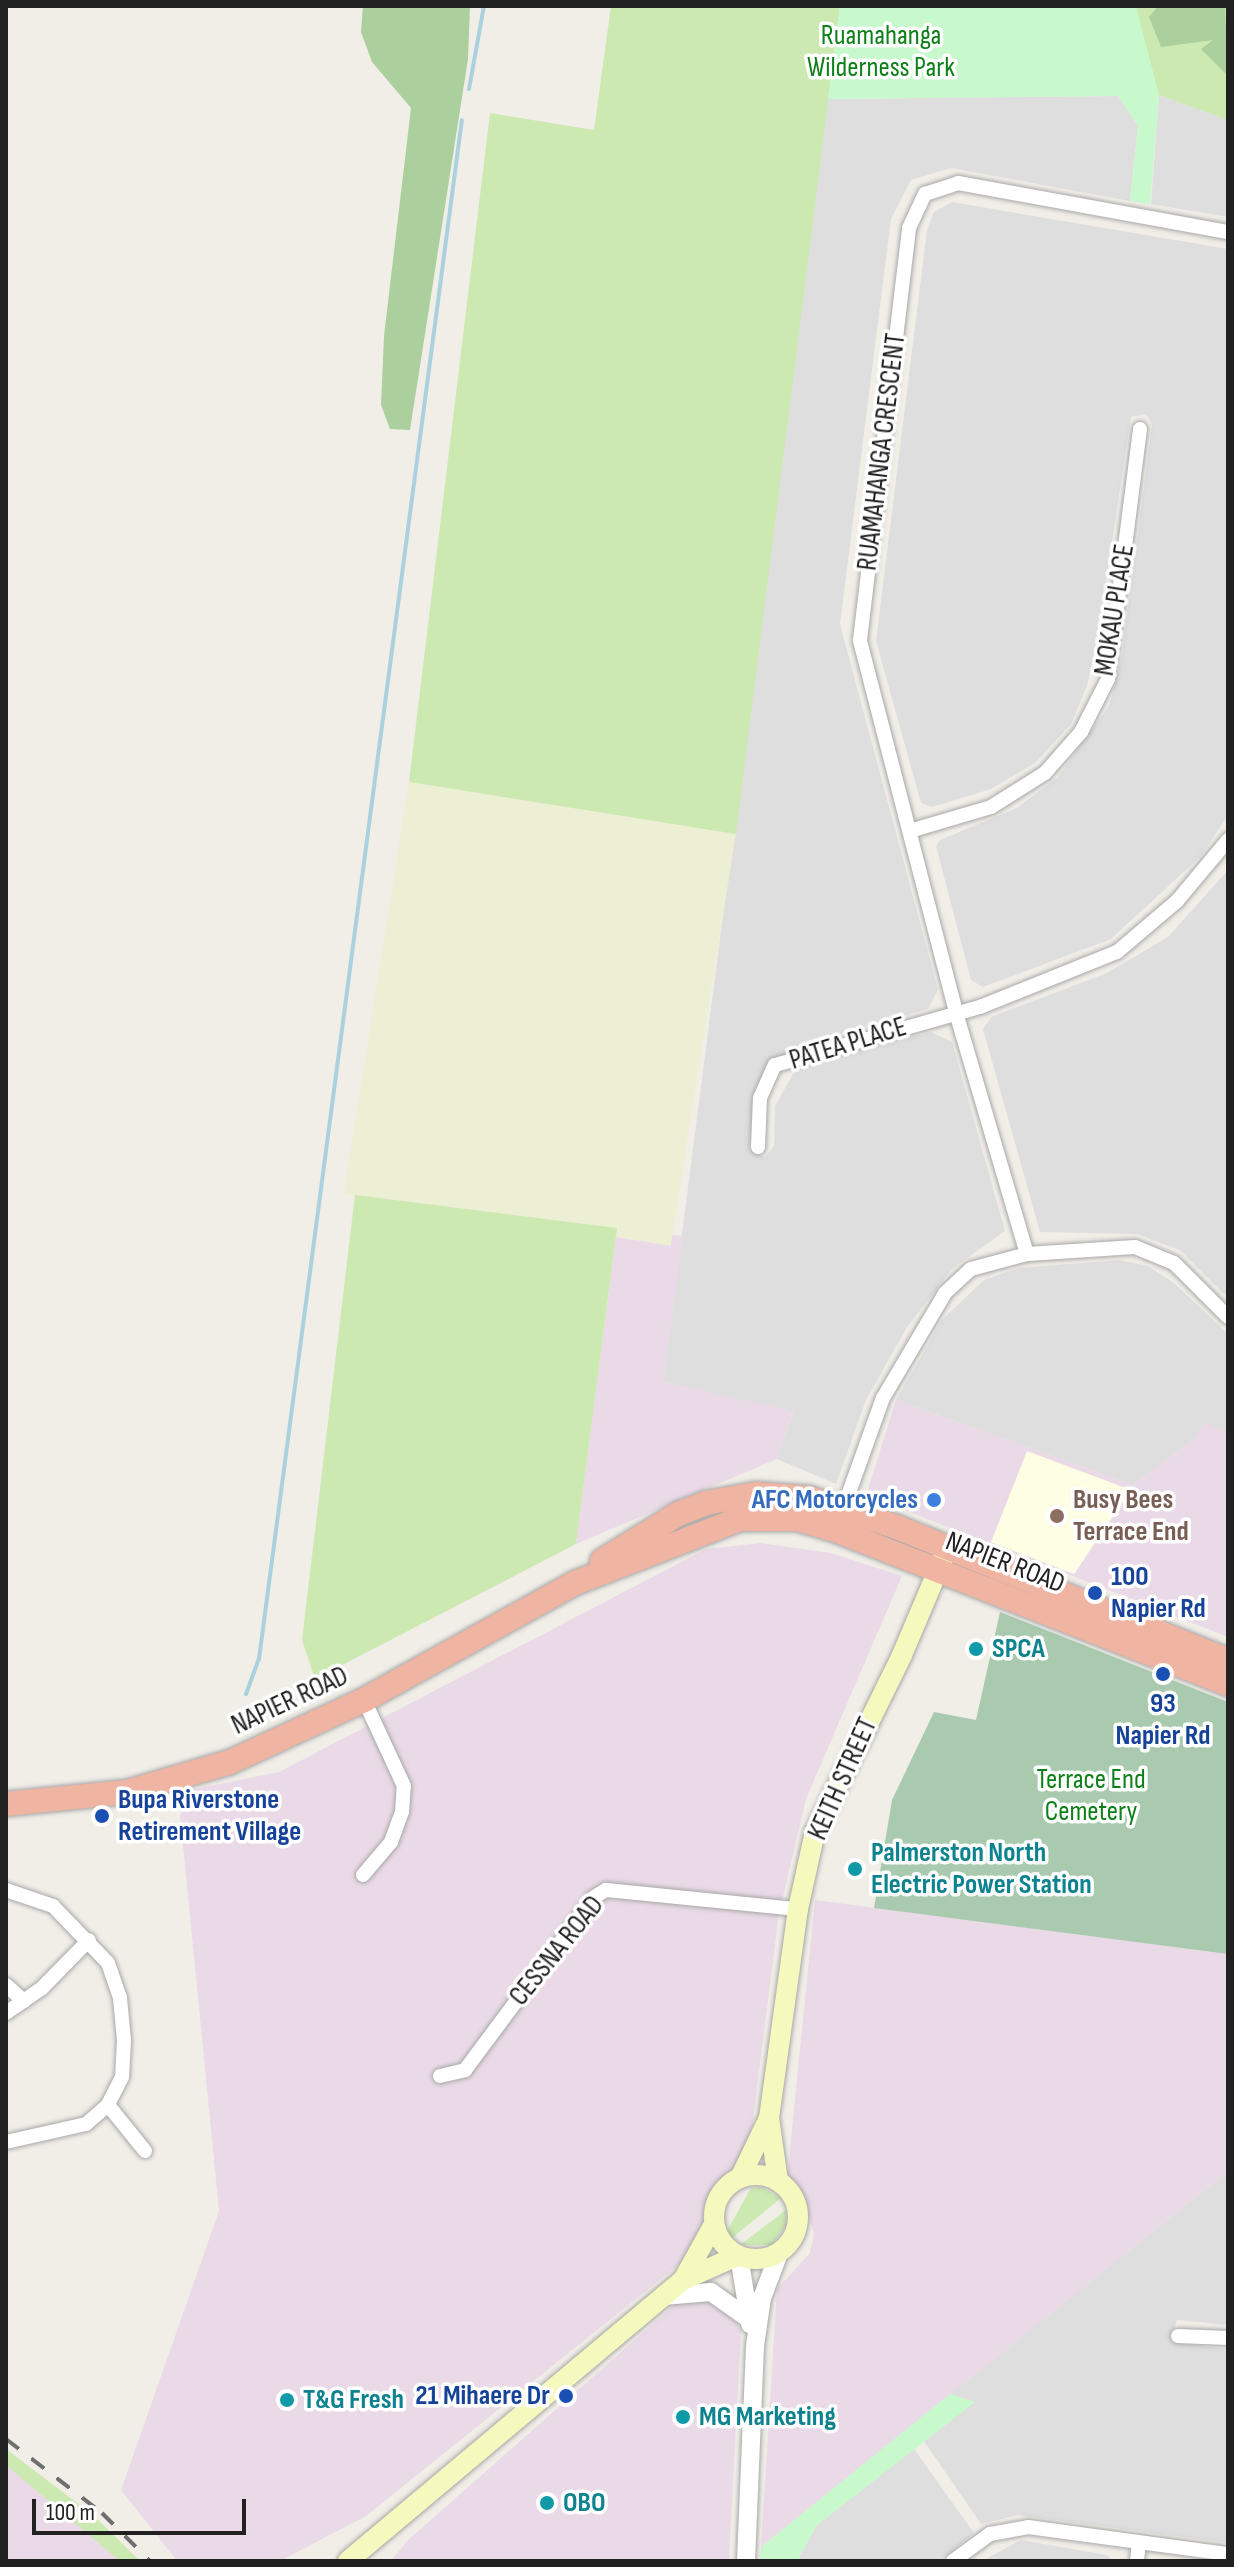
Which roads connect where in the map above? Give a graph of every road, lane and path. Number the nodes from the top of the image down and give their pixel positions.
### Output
1 (1228, 232) edge
2 (1140, 429) dead end
3 (913, 830) junction
4 (1228, 840) edge
5 (956, 1012) junction
6 (758, 1147) dead end
7 (1027, 1254) junction
8 (1228, 1317) edge
9 (844, 1507) junction
10 (835, 1530) junction
11 (942, 1559) junction
12 (575, 1583) junction
13 (1228, 1660) edge
14 (1228, 1684) edge
15 (364, 1700) junction
16 (6, 1804) edge
17 (363, 1875) dead end
18 (6, 1890) edge
19 (798, 1909) junction
20 (89, 1940) junction
21 (6, 1985) edge
22 (24, 2001) junction
23 (6, 2013) edge
24 (440, 2076) dead end
25 (108, 2105) junction
26 (769, 2118) junction
27 (6, 2142) edge
28 (145, 2151) dead end
29 (740, 2178) junction
30 (778, 2181) junction
31 (714, 2224) junction
32 (779, 2253) junction
33 (738, 2256) junction
34 (683, 2280) junction
35 (663, 2296) junction
36 (749, 2319) junction
37 (1178, 2336) dead end
38 (1228, 2338) edge
39 (755, 2346) junction
40 (1139, 2543) junction
41 (1228, 2554) edge
42 (348, 2561) edge
43 (746, 2561) edge
44 (953, 2561) edge
45 (1137, 2561) edge

1 - 3 street, RUAMAHANGA CRESCENT
2 - 3 street, MOKAU PLACE
3 - 5 street, RUAMAHANGA CRESCENT
4 - 5 street
5 - 6 street, PATEA PLACE
5 - 7 street, RUAMAHANGA CRESCENT
7 - 8 street
7 - 9 street
9 - 10 street
9 - 11 highway, NAPIER ROAD
9 - 12 highway, NAPIER ROAD
10 - 11 highway, NAPIER ROAD
10 - 12 highway, NAPIER ROAD
11 - 13 highway, NAPIER ROAD
11 - 14 highway, NAPIER ROAD
11 - 19 main road, KEITH STREET
12 - 15 highway, NAPIER ROAD
15 - 16 highway, NAPIER ROAD
15 - 17 street
18 - 20 street
19 - 24 street, CESSNA ROAD
19 - 26 main road, KEITH STREET
20 - 22 street
20 - 25 street
21 - 22 street
22 - 23 street
25 - 27 street
25 - 28 street
26 - 29 main road, KEITH STREET
26 - 30 main road, KEITH STREET
29 - 30 main road
29 - 31 main road
30 - 32 main road
31 - 33 main road
31 - 34 main road
32 - 33 main road
32 - 39 street
33 - 34 main road
33 - 36 street
34 - 35 main road
35 - 36 street
35 - 42 main road
36 - 39 street
37 - 38 street
39 - 43 street
40 - 41 street
40 - 44 street
40 - 45 street

